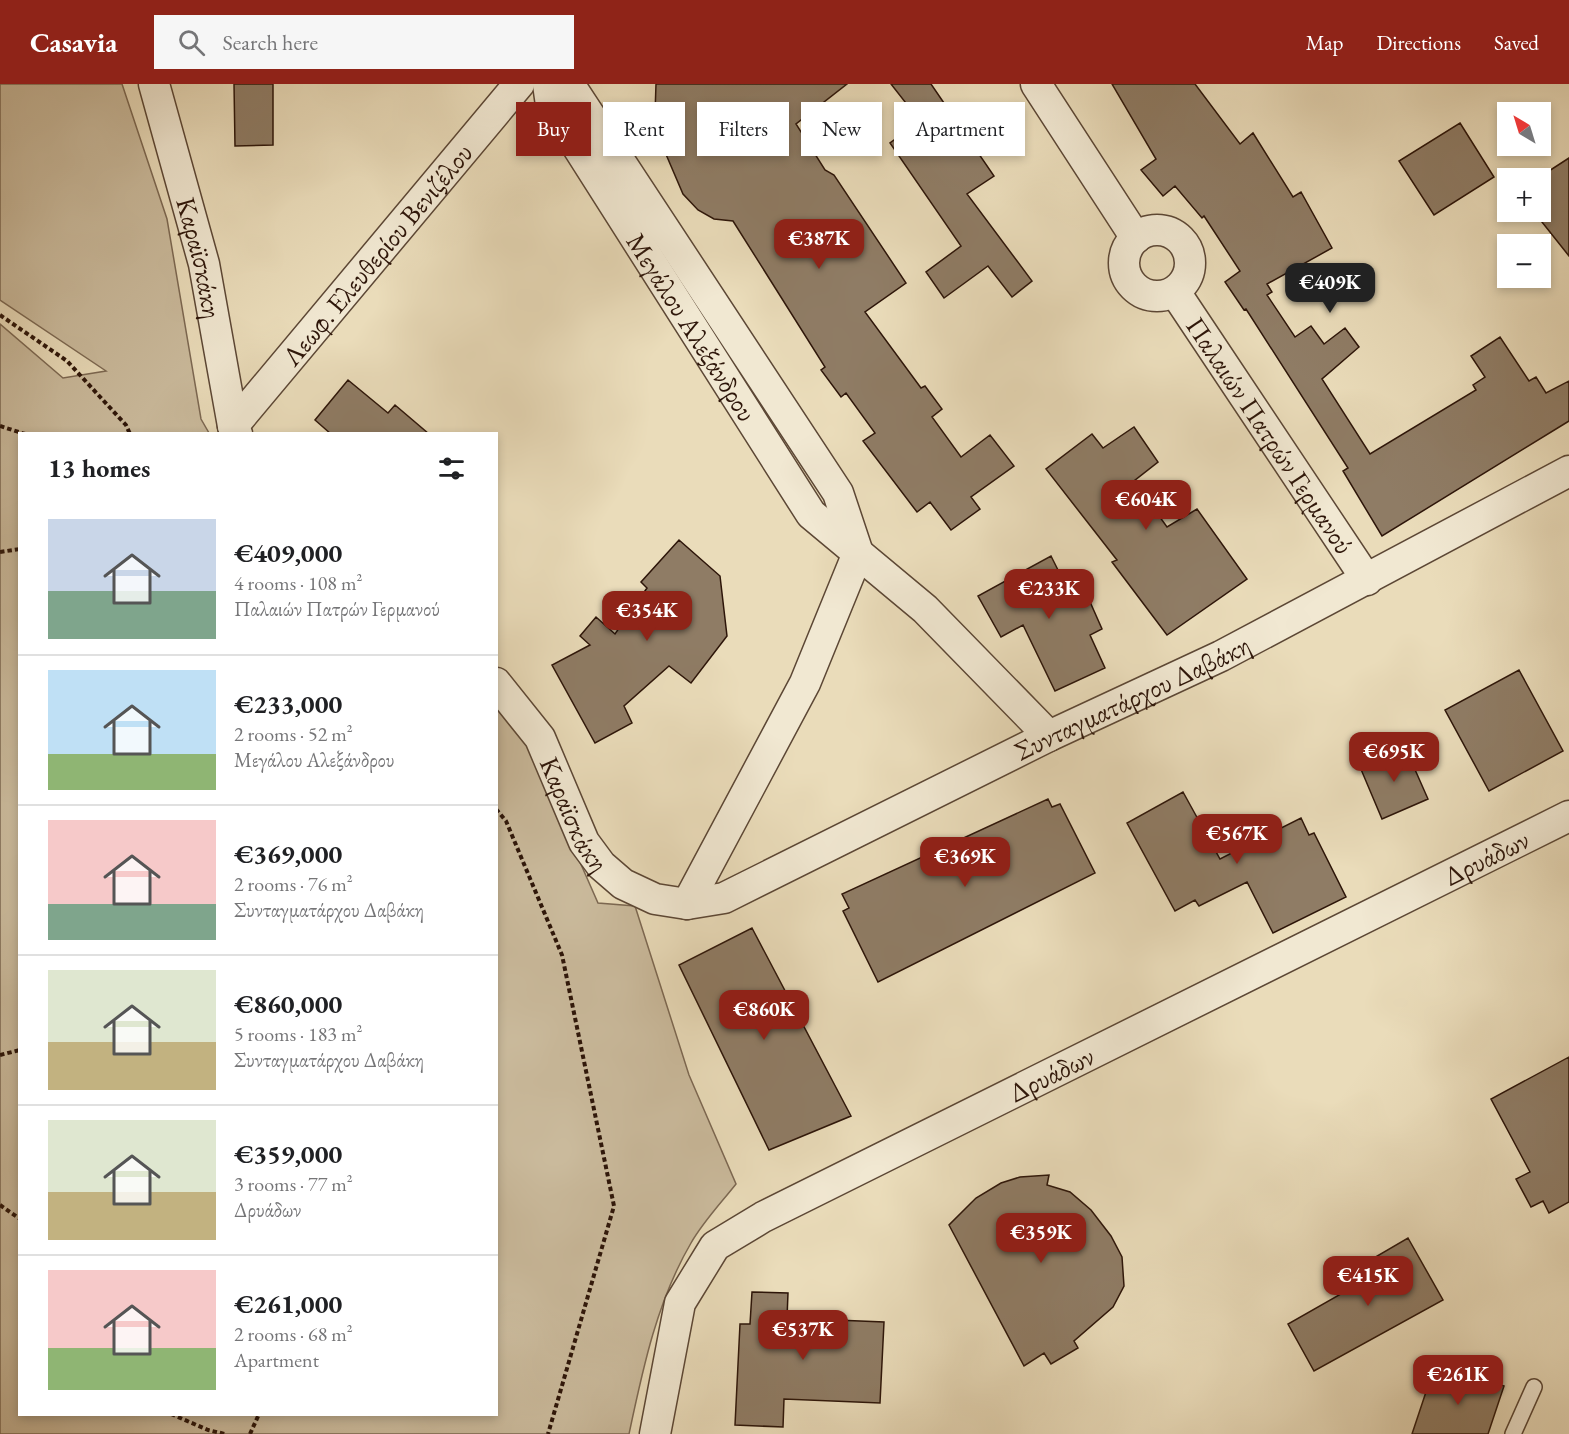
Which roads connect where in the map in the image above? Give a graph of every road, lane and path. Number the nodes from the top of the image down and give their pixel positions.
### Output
1 (154, 84) edge
2 (519, 84) edge
3 (548, 84) edge
4 (569, 84) edge
5 (1036, 84) edge
6 (1136, 238) junction
7 (1175, 292) junction
8 (0, 315) edge
9 (0, 426) edge
10 (235, 430) edge
11 (19, 432) edge
12 (129, 432) edge
13 (1569, 471) edge
14 (18, 549) edge
15 (0, 552) edge
16 (858, 553) junction
17 (1367, 580) junction
18 (498, 686) edge
19 (1049, 736) junction
20 (498, 811) edge
21 (1569, 816) edge
22 (687, 904) junction
23 (18, 1050) edge
24 (0, 1055) edge
25 (0, 1205) edge
26 (18, 1218) edge
27 (1534, 1387) dead end
28 (176, 1416) edge
29 (258, 1416) edge
30 (225, 1434) edge
31 (250, 1434) edge
32 (549, 1434) edge
33 (655, 1434) edge
34 (1513, 1434) edge

1 - 10 street, Καραϊσκάκη
2 - 10 street, Λεωφ. Ελευθερίου Βενιζέλου
3 - 16 street, Μεγάλου Αλεξάνδρου
4 - 16 street, Μεγάλου Αλεξάνδρου
5 - 6 street
6 - 7 street, Παλαιών Πατρών Γερμανού
6 - 7 street, Παλαιών Πατρών Γερμανού
7 - 17 street, Παλαιών Πατρών Γερμανού
8 - 12 path
9 - 11 path
13 - 17 street, Συνταγματάρχου Δαβάκη
14 - 15 path
16 - 19 street, Μεγάλου Αλεξάνδρου
16 - 22 street
17 - 19 street, Συνταγματάρχου Δαβάκη
18 - 22 street, Καραϊσκάκη
19 - 22 street, Συνταγματάρχου Δαβάκη
20 - 32 path
21 - 33 street, Δρυάδων
23 - 24 path
25 - 26 path
27 - 34 lane
28 - 30 path
29 - 31 path

